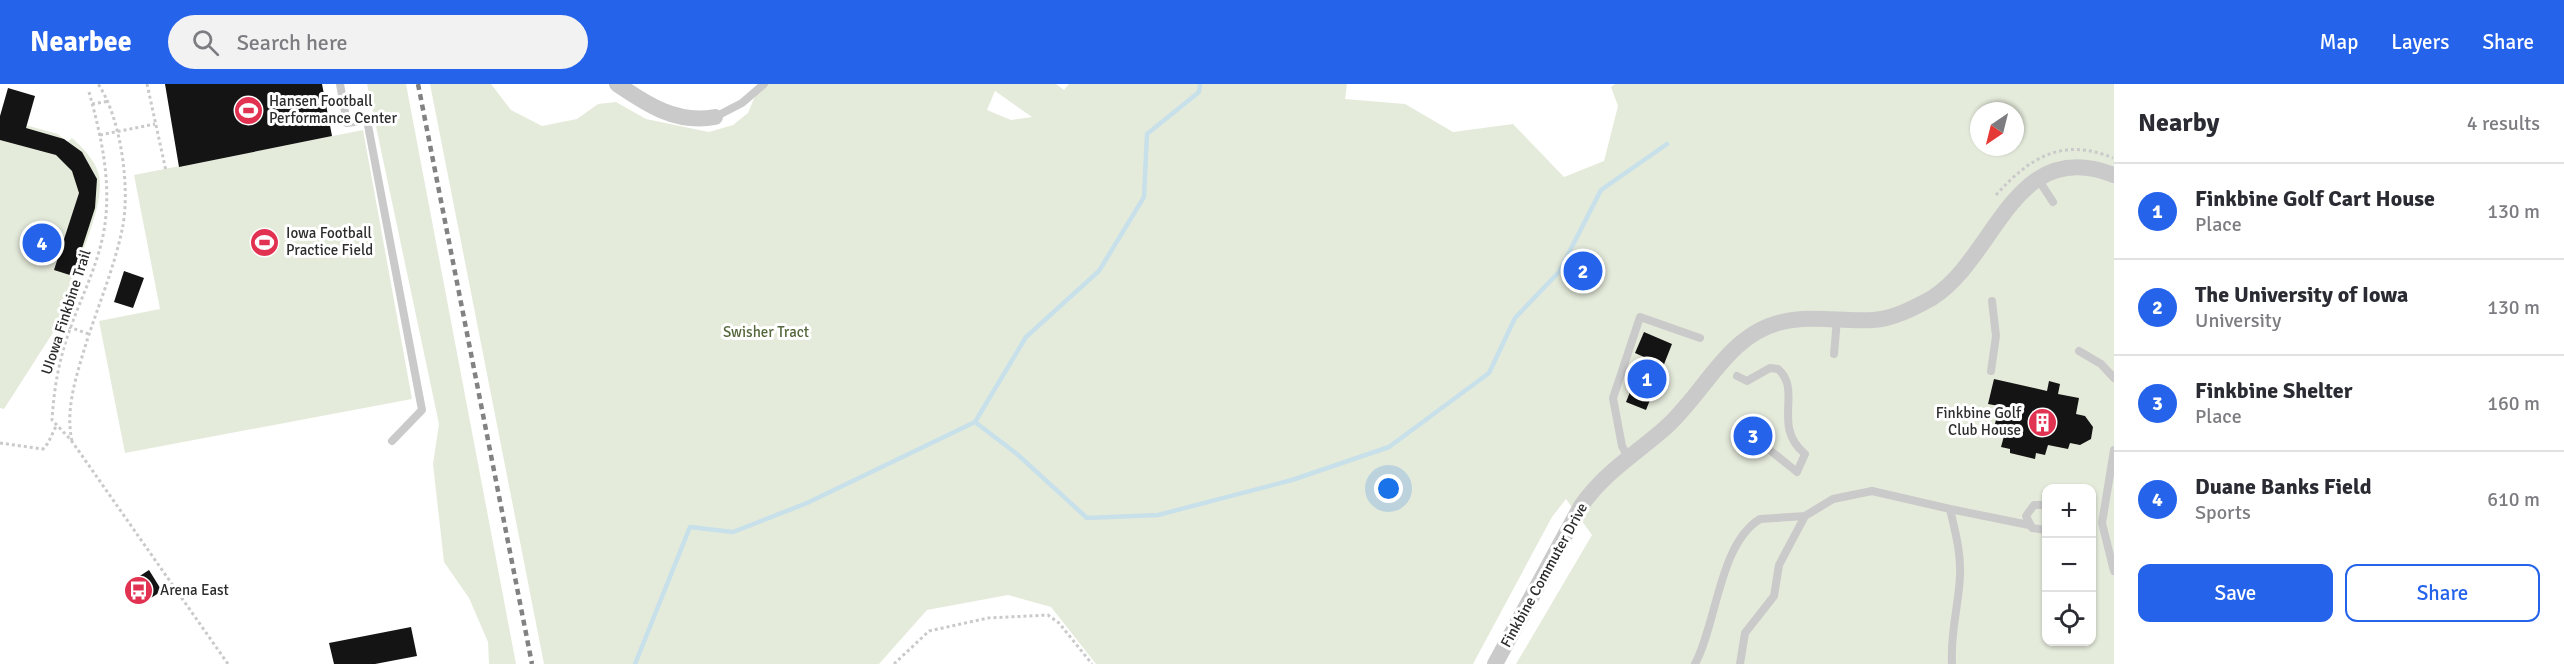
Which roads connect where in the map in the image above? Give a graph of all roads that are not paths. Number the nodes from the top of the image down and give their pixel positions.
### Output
1 (340, 84) edge
2 (617, 84) edge
3 (764, 84) edge
4 (715, 117) joint
5 (2114, 175) edge
6 (2038, 179) junction
7 (2053, 202) dead end
8 (1992, 301) dead end
9 (1837, 319) junction
10 (1700, 338) dead end
11 (2079, 351) dead end
12 (1834, 354) dead end
13 (1990, 370) dead end
14 (1737, 376) dead end
15 (2114, 378) edge
16 (392, 441) dead end
17 (1766, 447) dead end
18 (2114, 450) edge
19 (1628, 457) junction
20 (2042, 504) edge
21 (1950, 509) junction
22 (1805, 516) junction
23 (2096, 522) edge
24 (2102, 523) junction
25 (2029, 525) junction
26 (2042, 530) edge
27 (2114, 571) edge
28 (1495, 664) edge
29 (1695, 664) edge
30 (1740, 664) edge
31 (1952, 664) edge

1 - 16 lane
2 - 4 street
3 - 4 lane
5 - 6 street, Finkbine Commuter Drive
6 - 7 lane
6 - 9 street, Finkbine Commuter Drive
8 - 13 lane
9 - 12 lane
9 - 19 street, Finkbine Commuter Drive
10 - 19 lane
11 - 15 lane
14 - 17 lane
18 - 24 lane
19 - 28 street, Finkbine Commuter Drive
20 - 25 lane
21 - 22 lane
21 - 25 lane
21 - 31 lane
22 - 29 lane
22 - 30 lane
23 - 24 lane
24 - 27 lane
25 - 26 lane

